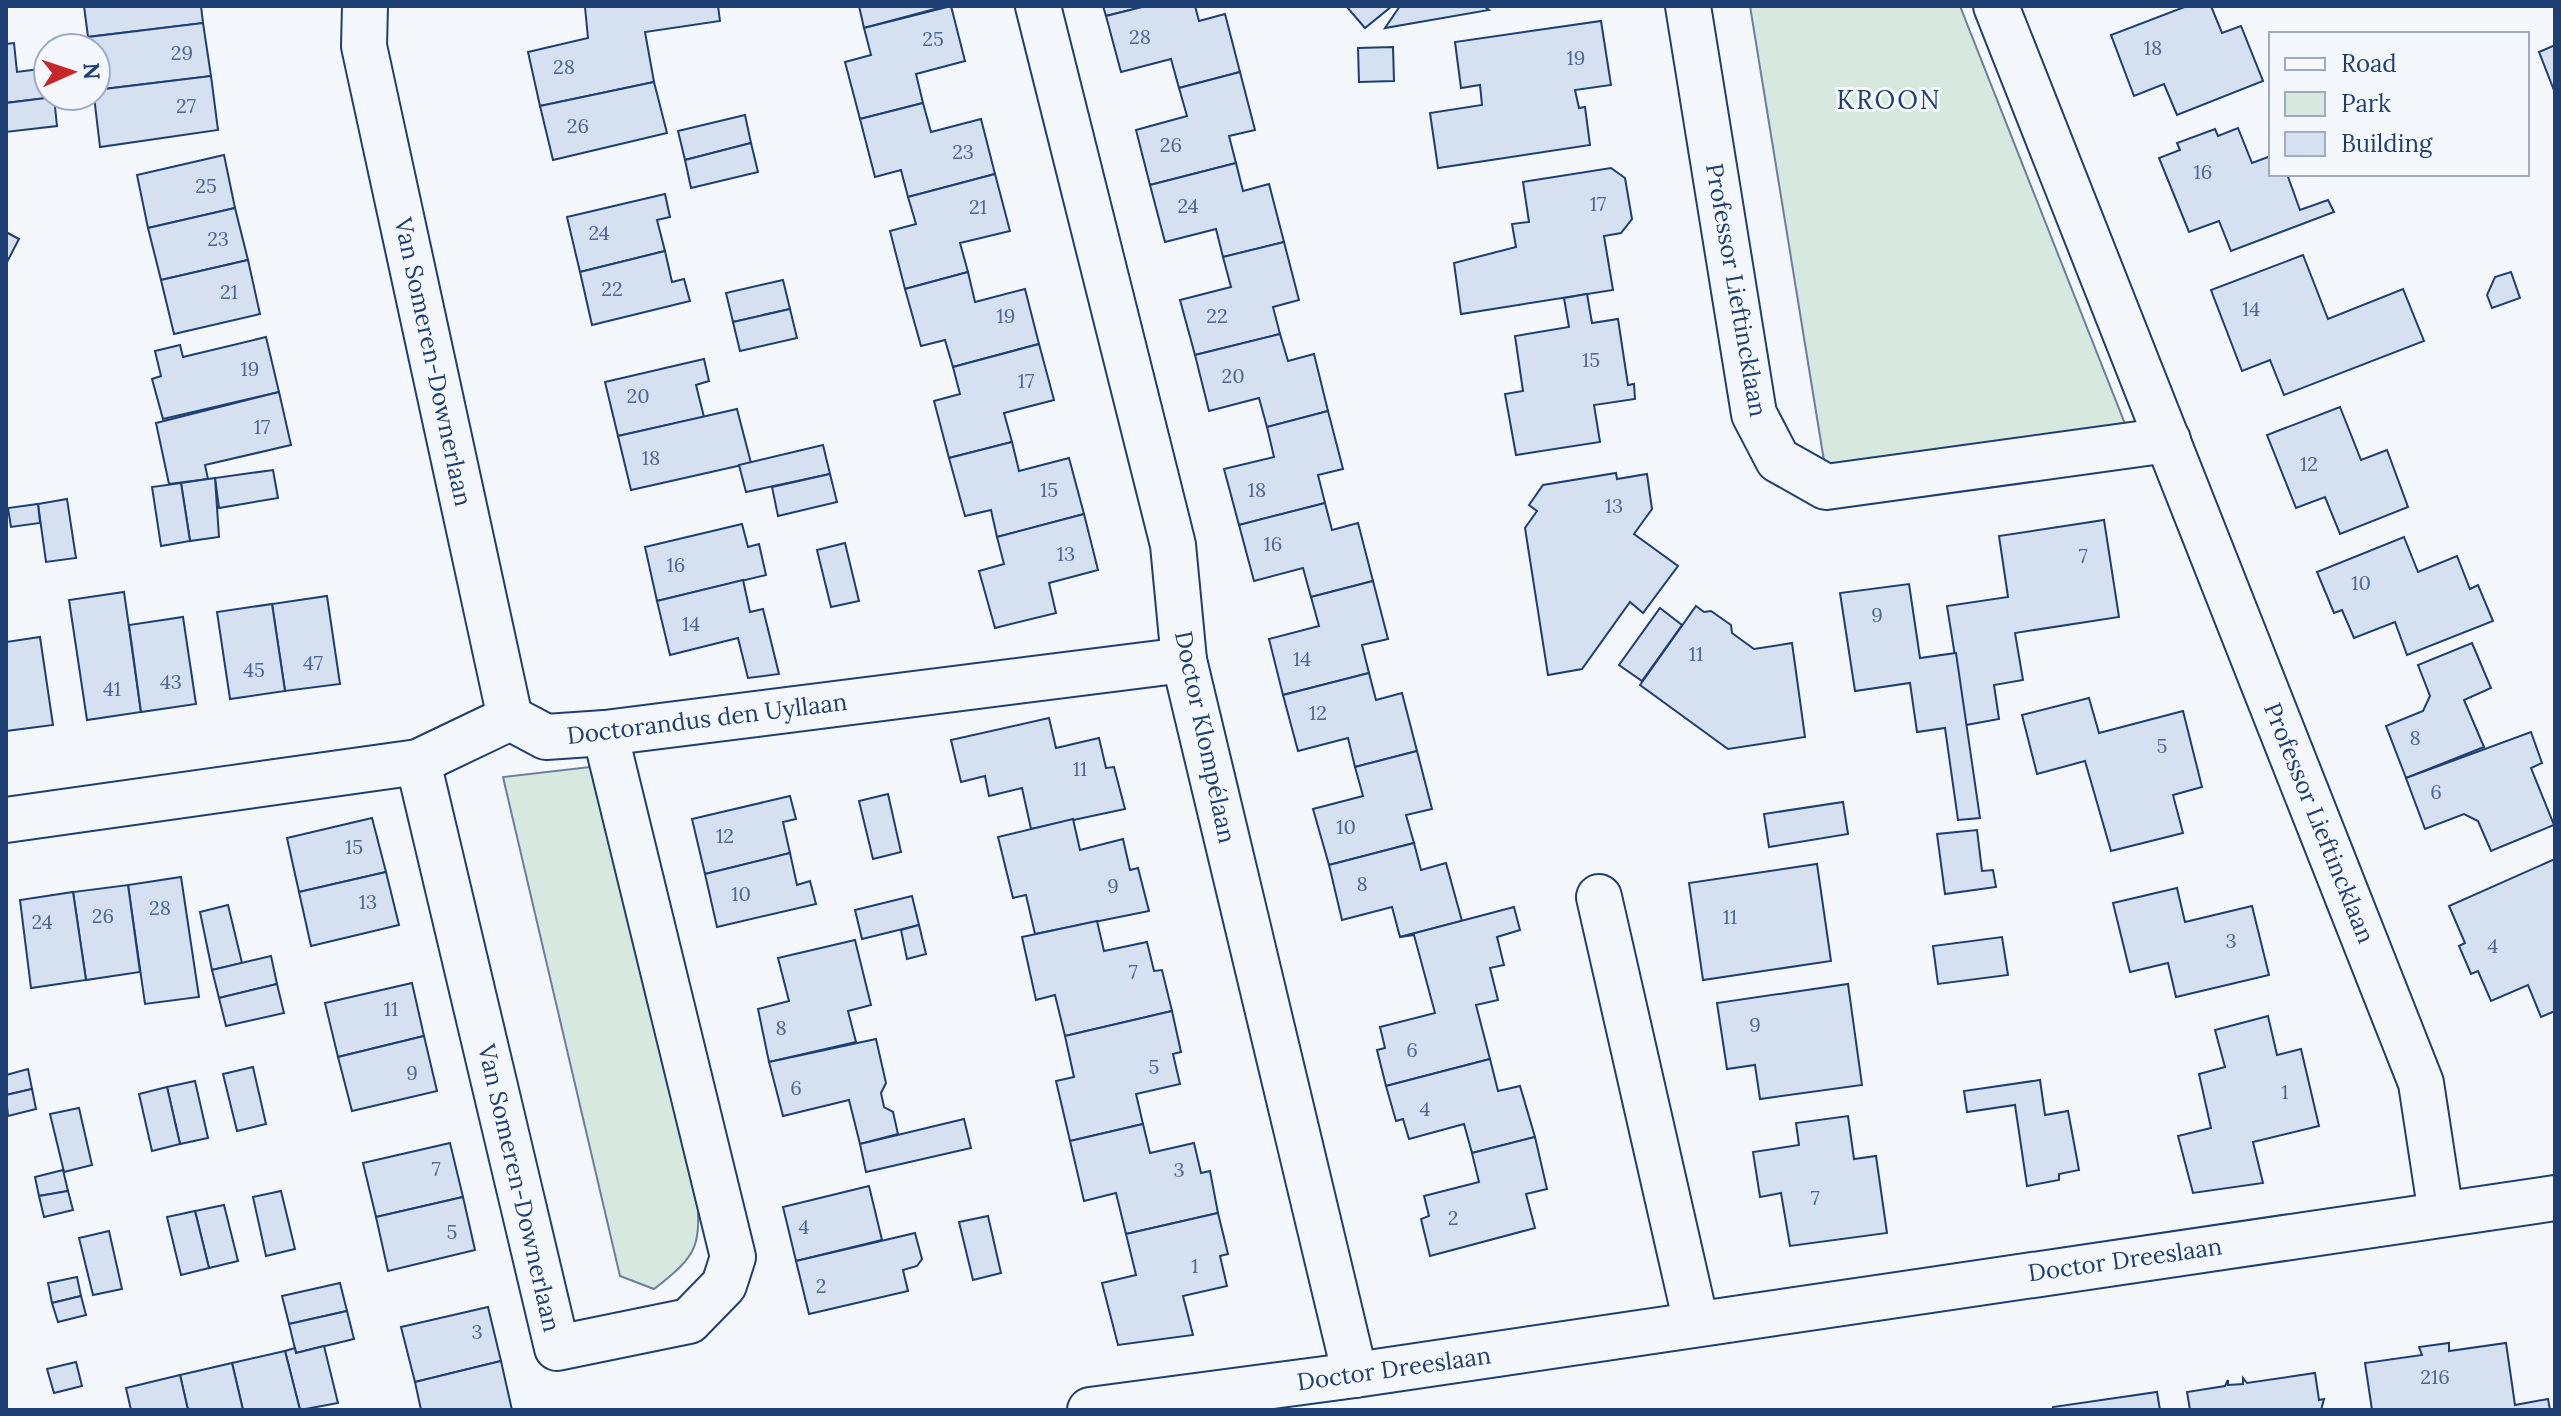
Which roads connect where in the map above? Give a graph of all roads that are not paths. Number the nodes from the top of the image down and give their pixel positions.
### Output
1 (365, 6) edge
2 (1038, 6) edge
3 (1688, 6) edge
4 (1996, 6) edge
5 (2168, 440) junction
6 (1184, 660) junction
7 (510, 718) junction
8 (605, 733) junction
9 (418, 762) junction
10 (6, 820) edge
11 (1599, 897) dead end
12 (2555, 1198) edge
13 (2441, 1214) junction
14 (1696, 1323) junction
15 (1355, 1375) junction
16 (1090, 1410) edge

1 - 7 street, Van Someren-Downerlaan
2 - 6 street, Doctor Klompélaan
3 - 5 street, Professor Lieftincklaan
4 - 5 street, Professor Lieftincklaan
5 - 13 street, Professor Lieftincklaan
6 - 8 street, Doctorandus den Uyllaan
6 - 15 street, Doctor Klompélaan
7 - 8 street, Doctorandus den Uyllaan
7 - 9 street
8 - 9 street, Van Someren-Downerlaan
9 - 10 street
11 - 14 street
12 - 13 street, Doctor Dreeslaan
13 - 14 street, Doctor Dreeslaan
14 - 15 street, Doctor Dreeslaan
15 - 16 street, Doctor Dreeslaan

